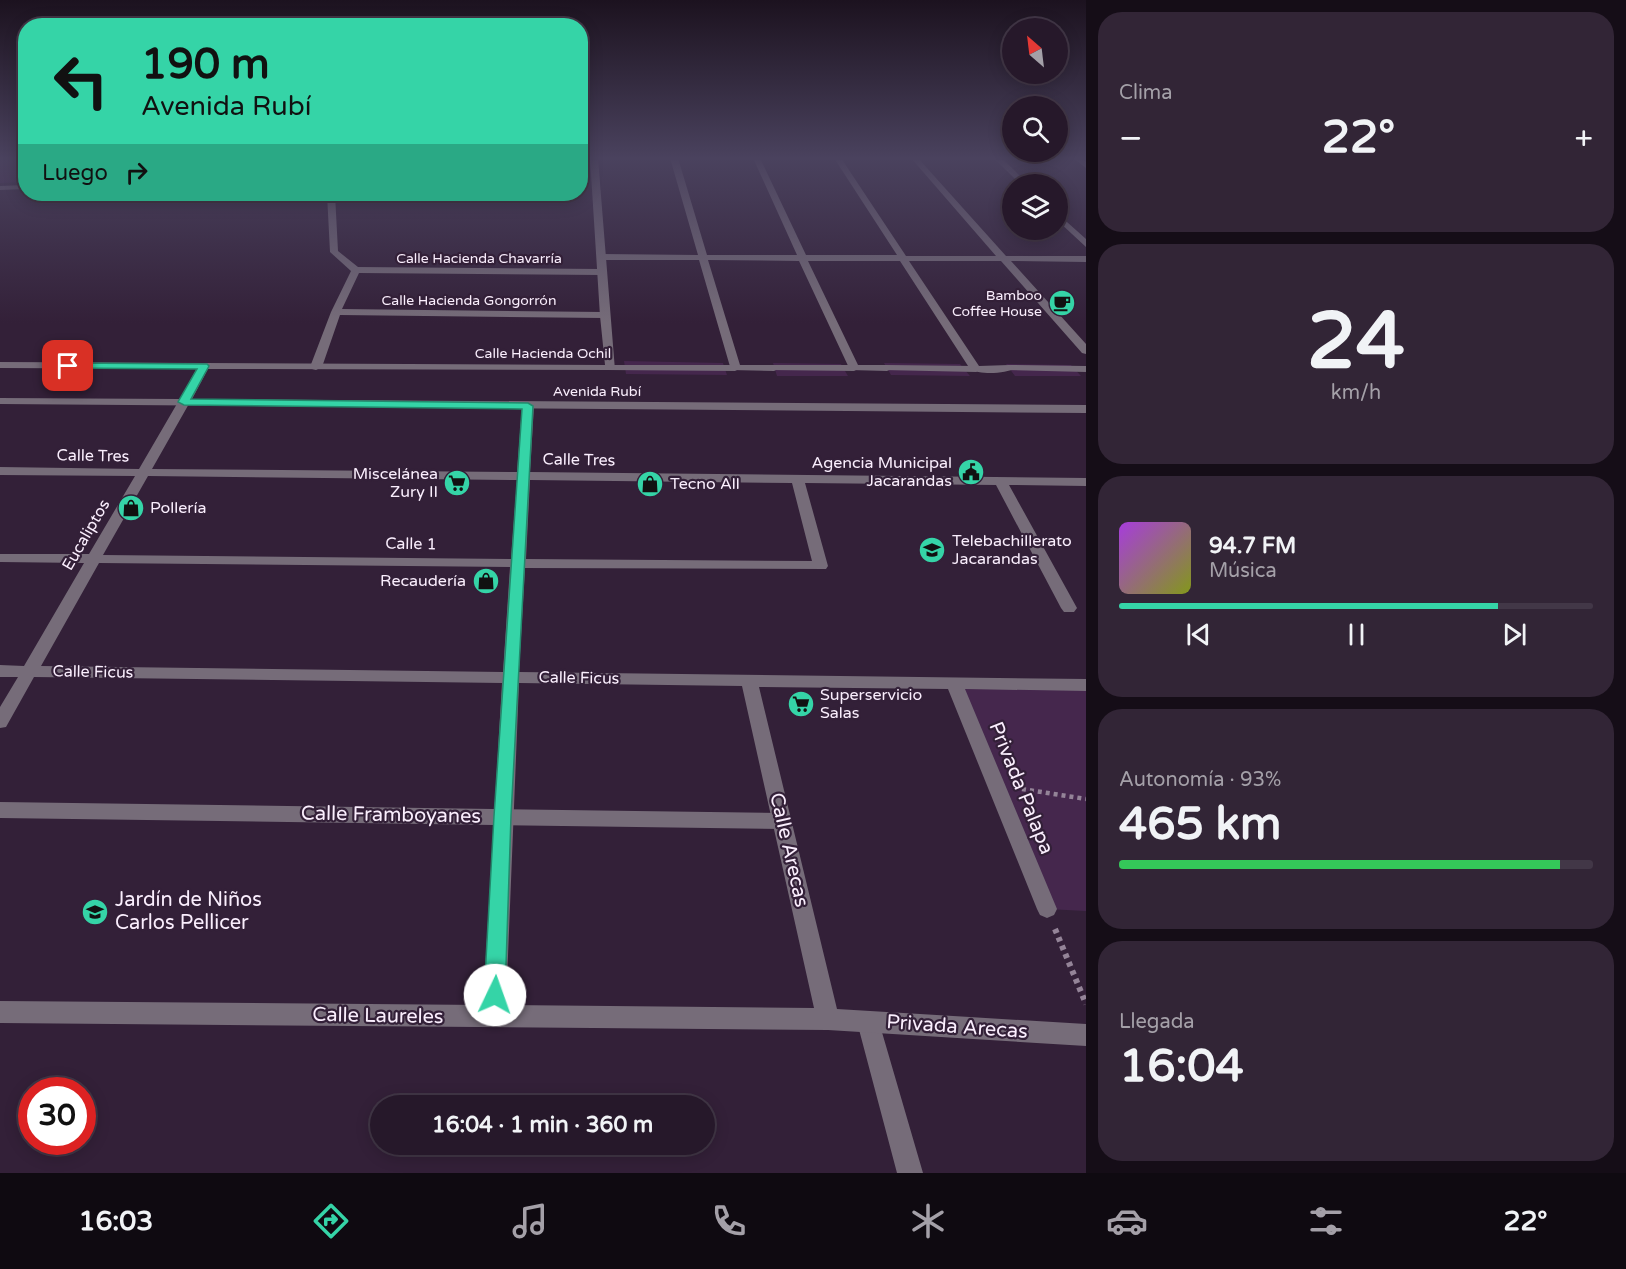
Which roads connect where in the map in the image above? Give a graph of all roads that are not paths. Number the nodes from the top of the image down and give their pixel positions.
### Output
1 (332, 213) edge
2 (598, 213) edge
3 (689, 213) edge
4 (782, 213) edge
5 (873, 213) edge
6 (964, 213) edge
7 (1068, 227) edge
8 (1086, 244) edge
9 (602, 257) junction
10 (702, 257) junction
11 (804, 258) junction
12 (903, 258) junction
13 (1006, 259) junction
14 (1086, 259) edge
15 (356, 270) junction
16 (601, 272) junction
17 (336, 312) junction
18 (603, 315) junction
19 (1086, 351) edge
20 (0, 365) edge
21 (204, 366) junction
22 (316, 367) junction
23 (611, 368) junction
24 (735, 368) junction
25 (854, 368) junction
26 (976, 369) junction
27 (1086, 369) edge
28 (0, 401) edge
29 (184, 402) junction
30 (528, 406) junction
31 (1086, 409) edge
32 (0, 471) edge
33 (143, 473) junction
34 (524, 476) junction
35 (797, 479) junction
36 (1000, 481) junction
37 (1086, 482) edge
38 (0, 558) edge
39 (94, 559) junction
40 (518, 563) junction
41 (1069, 608) dead end
42 (0, 671) edge
43 (29, 671) junction
44 (511, 678) junction
45 (749, 680) junction
46 (954, 684) junction
47 (1086, 685) edge
48 (0, 722) edge
49 (0, 810) edge
50 (502, 816) junction
51 (782, 821) junction
52 (1047, 909) road end
53 (0, 1012) edge
54 (494, 1017) junction
55 (828, 1019) junction
56 (868, 1022) junction
57 (1086, 1035) edge
58 (910, 1173) edge

1 - 15 street
2 - 9 street
3 - 10 street
4 - 11 street
5 - 12 street
6 - 13 street
7 - 8 street
9 - 10 street
9 - 16 street
10 - 11 street
10 - 24 street
11 - 12 street
11 - 25 street
12 - 13 street
12 - 26 street
13 - 14 street
13 - 19 street
15 - 16 street, Calle Hacienda Chavarría
15 - 17 street
16 - 18 street
17 - 18 street, Calle Hacienda Gongorrón
17 - 22 street
18 - 23 street
20 - 21 street, Calle Hacienda Ochil
21 - 22 street, Calle Hacienda Ochil
21 - 29 street, Eucaliptos
22 - 23 street, Calle Hacienda Ochil
23 - 24 street, Calle Hacienda Ochil
24 - 25 street, Calle Hacienda Ochil
25 - 26 street, Calle Hacienda Ochil
26 - 27 street, Calle Hacienda Ochil
28 - 29 street, Avenida Rubí
29 - 30 street, Avenida Rubí
29 - 33 street, Eucaliptos
30 - 31 street, Avenida Rubí
30 - 34 street
32 - 33 street, Calle Tres
33 - 34 street, Calle Tres
33 - 39 street, Eucaliptos
34 - 35 street, Calle Tres
34 - 40 street
35 - 36 street, Calle Tres
35 - 40 street, Calle 1
36 - 37 street, Calle Tres
36 - 41 street
38 - 39 street, Calle 1
39 - 40 street, Calle 1
39 - 43 street, Eucaliptos
40 - 44 street
42 - 43 street, Calle Ficus
43 - 44 street, Calle Ficus
43 - 48 street, Eucaliptos
44 - 45 street, Calle Ficus
44 - 50 street
45 - 46 street, Calle Ficus
45 - 51 street, Calle Arecas
46 - 47 street, Calle Ficus
46 - 52 street, Privada Palapa
49 - 50 street, Calle Framboyanes
50 - 51 street, Calle Framboyanes
50 - 54 street
51 - 55 street, Calle Arecas
53 - 54 street, Calle Laureles
54 - 55 street, Calle Laureles
55 - 56 street, Privada Arecas
56 - 57 street, Privada Arecas
56 - 58 street

